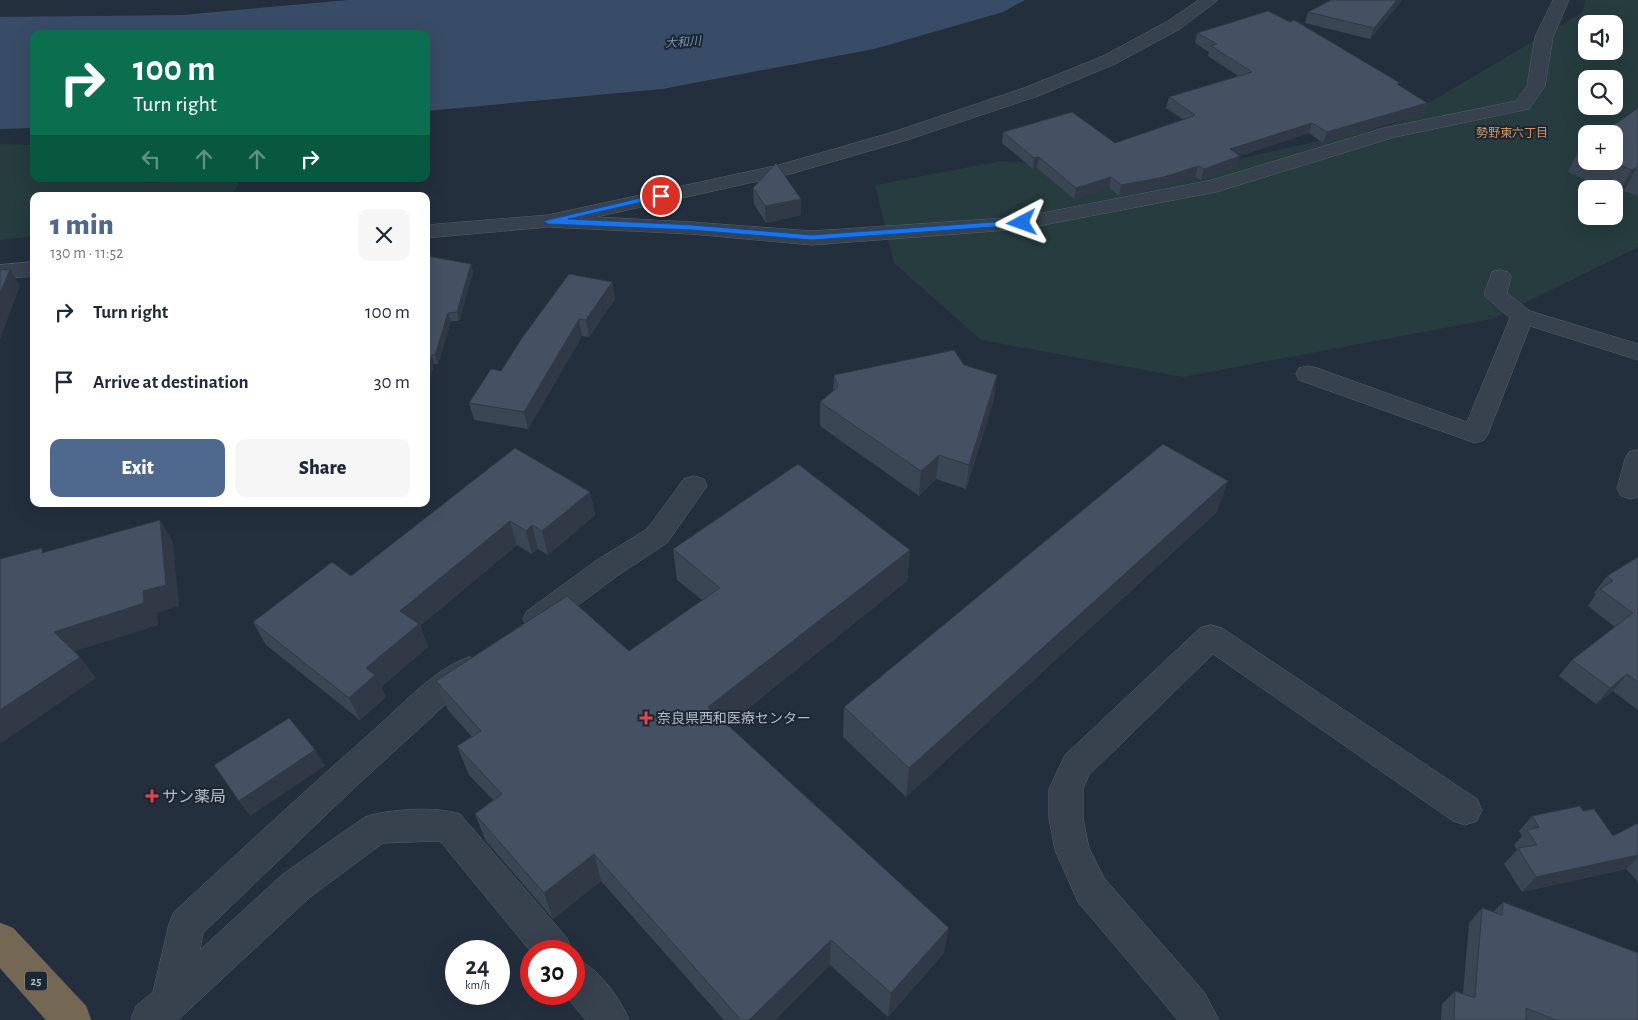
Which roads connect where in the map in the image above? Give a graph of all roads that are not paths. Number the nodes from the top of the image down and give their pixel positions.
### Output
1 (1210, 0) edge
2 (1561, 0) edge
3 (548, 221) junction
4 (430, 232) edge
5 (30, 269) edge
6 (0, 272) edge
7 (1500, 277) dead end
8 (1522, 316) junction
9 (1638, 352) edge
10 (1308, 374) dead end
11 (1638, 459) edge
12 (694, 486) dead end
13 (1631, 489) dead end
14 (1465, 810) dead end
15 (545, 940) edge
16 (0, 941) edge
17 (585, 989) edge
18 (159, 1011) edge
19 (72, 1020) edge
20 (610, 1020) edge
21 (1200, 1020) edge

1 - 3 street
2 - 3 street
3 - 4 street
5 - 6 street
7 - 8 street
8 - 9 street
8 - 10 street
11 - 13 street
12 - 18 street
14 - 21 street
15 - 18 street
16 - 19 highway, 25
17 - 20 street

